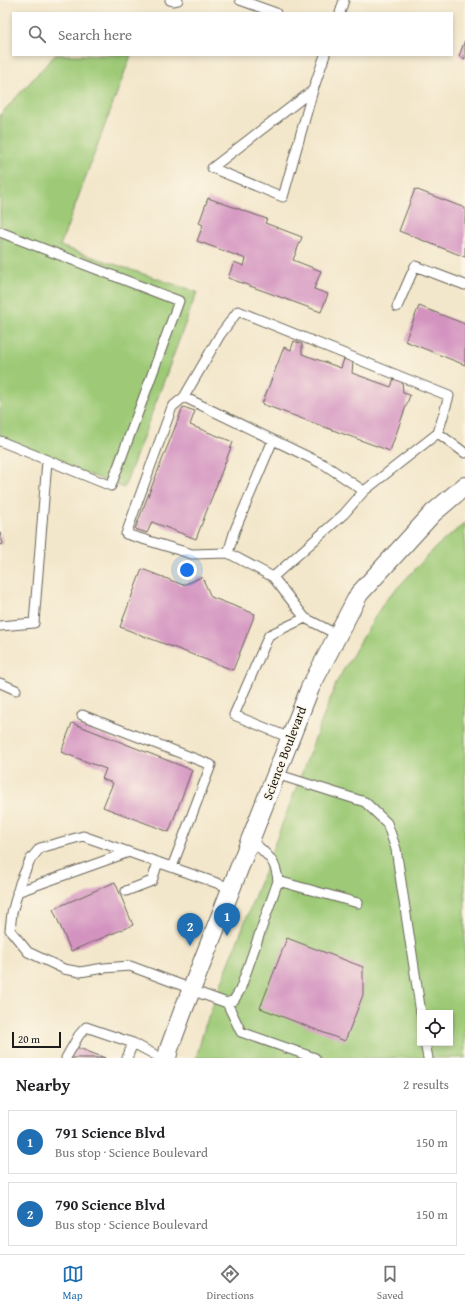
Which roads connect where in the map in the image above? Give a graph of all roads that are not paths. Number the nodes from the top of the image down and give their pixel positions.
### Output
1 (170, 0) edge
2 (178, 0) edge
3 (240, 0) edge
4 (344, 0) edge
5 (273, 12) edge
6 (340, 12) edge
7 (325, 56) edge
8 (313, 90) junction
9 (0, 232) edge
10 (465, 285) edge
11 (397, 307) dead end
12 (184, 397) junction
13 (438, 433) junction
14 (273, 440) junction
15 (0, 441) edge
16 (465, 453) edge
17 (46, 461) junction
18 (465, 486) edge
19 (364, 491) junction
20 (228, 553) junction
21 (273, 577) junction
22 (305, 618) junction
23 (0, 626) edge
24 (338, 635) junction
25 (0, 684) edge
26 (16, 690) dead end
27 (82, 715) dead end
28 (290, 738) junction
29 (276, 774) junction
30 (250, 839) junction
31 (129, 852) junction
32 (158, 862) junction
33 (172, 867) junction
34 (278, 881) junction
35 (231, 888) junction
36 (126, 890) dead end
37 (17, 892) junction
38 (358, 903) dead end
39 (192, 989) junction
40 (227, 1003) junction
41 (421, 1010) edge
42 (133, 1043) junction
43 (426, 1046) edge
44 (66, 1058) edge
45 (127, 1058) edge
46 (161, 1058) edge
47 (167, 1058) edge
48 (315, 1058) edge
49 (428, 1058) edge

1 - 2 lane
3 - 5 lane
4 - 6 lane
7 - 8 lane
8 - 8 lane
9 - 17 lane
10 - 11 lane
12 - 13 lane
12 - 14 lane
12 - 20 lane
13 - 16 lane
13 - 19 lane
14 - 19 lane
14 - 20 lane
15 - 17 lane
17 - 23 lane
18 - 24 street, Science Boulevard
19 - 21 lane
20 - 21 lane
21 - 22 lane
22 - 24 lane
22 - 28 lane
24 - 28 street, Science Boulevard
25 - 26 lane
27 - 33 lane
28 - 29 street, Science Boulevard
29 - 30 street, Science Boulevard
29 - 41 lane
30 - 34 lane
30 - 35 street, Science Boulevard
31 - 32 lane
31 - 37 lane
31 - 37 lane
32 - 33 lane
32 - 36 lane
33 - 35 lane
34 - 38 lane
34 - 40 lane
35 - 39 street, Science Boulevard
37 - 39 lane
39 - 40 lane
39 - 47 street, Science Boulevard
40 - 48 lane
42 - 44 lane
42 - 45 lane
42 - 46 lane
43 - 49 lane

